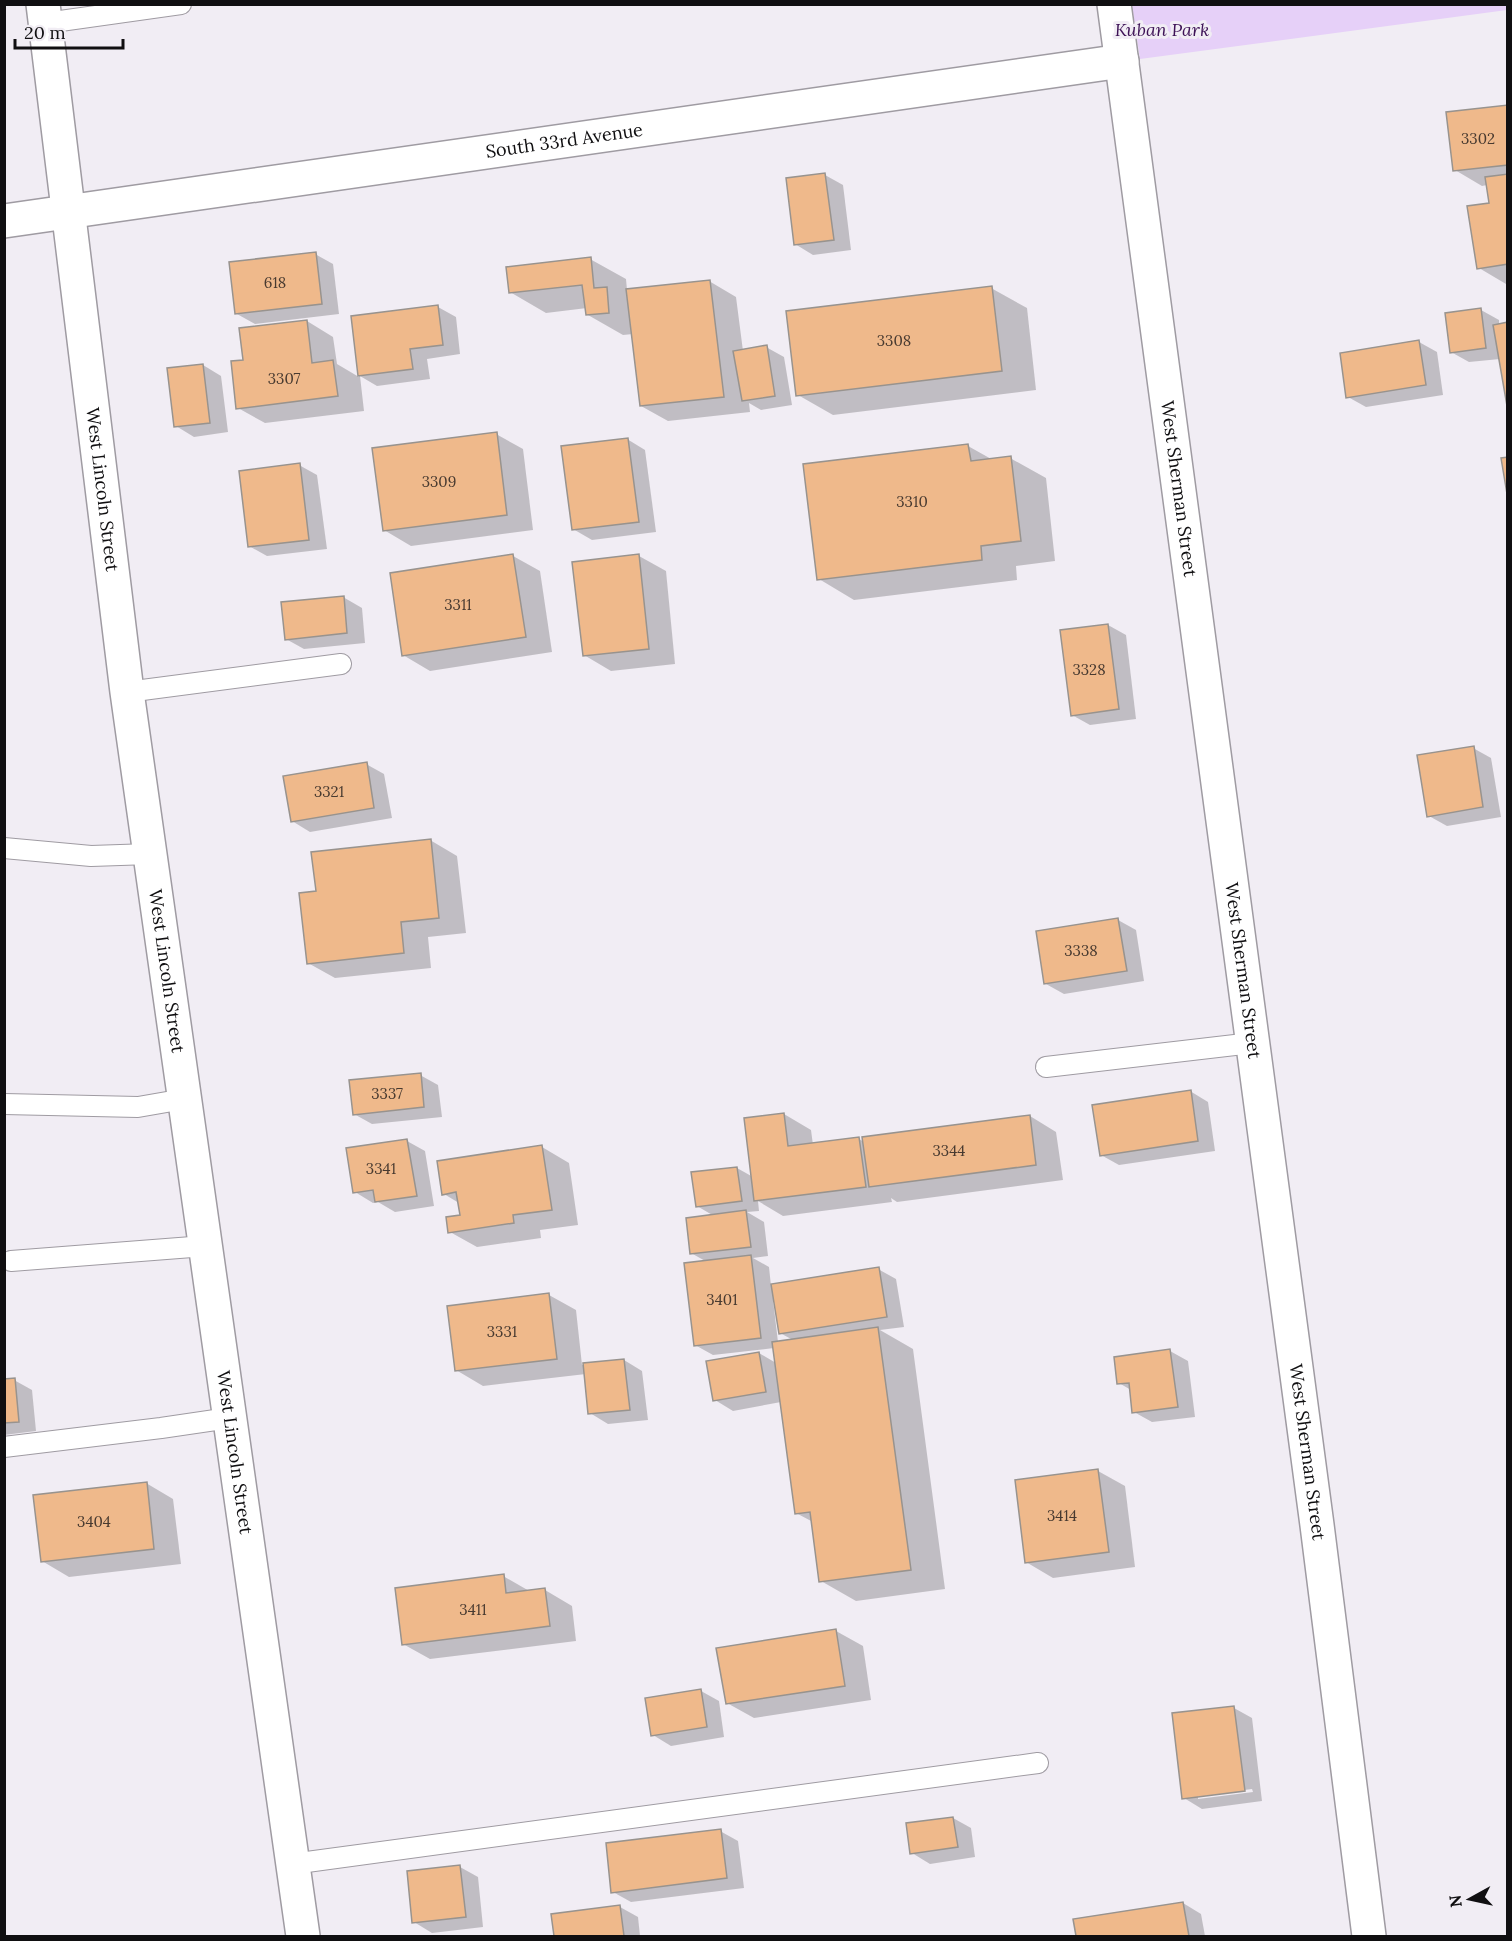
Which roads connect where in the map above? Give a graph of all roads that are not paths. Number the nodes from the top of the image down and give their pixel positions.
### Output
1 (181, 4) edge
2 (1114, 4) edge
3 (45, 14) edge
4 (1122, 61) junction
5 (70, 213) junction
6 (4, 221) edge
7 (341, 664) dead end
8 (127, 692) junction
9 (4, 848) edge
10 (150, 854) junction
11 (1252, 1043) junction
12 (1046, 1067) dead end
13 (184, 1099) junction
14 (4, 1104) edge
15 (205, 1246) junction
16 (11, 1261) dead end
17 (229, 1418) junction
18 (4, 1448) edge
19 (1038, 1763) dead end
20 (292, 1864) junction
21 (303, 1936) edge
22 (1369, 1936) edge

1 - 3 lane
2 - 4 street, West Sherman Street
3 - 5 street, West Lincoln Street
4 - 5 street, South 33rd Avenue
4 - 11 street, West Sherman Street
5 - 6 street, South 33rd Avenue
5 - 8 street, West Lincoln Street
7 - 8 lane
8 - 10 street, West Lincoln Street
9 - 10 lane
10 - 13 street, West Lincoln Street
11 - 12 lane
11 - 22 street, West Sherman Street
13 - 14 lane
13 - 15 street, West Lincoln Street
15 - 16 lane
15 - 17 street, West Lincoln Street
17 - 18 lane
17 - 20 street, West Lincoln Street
19 - 20 lane
20 - 21 street, West Lincoln Street

